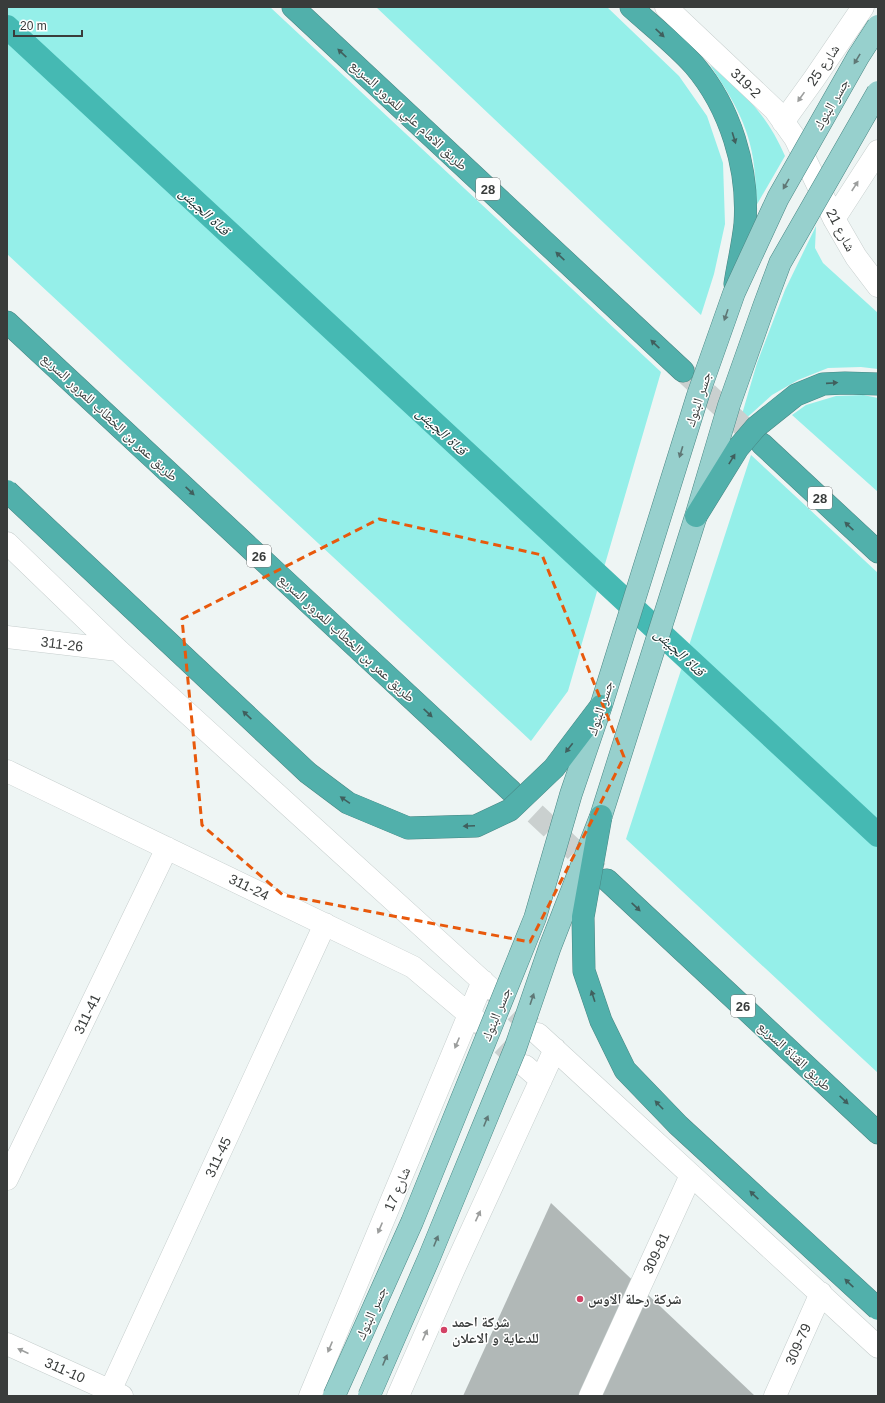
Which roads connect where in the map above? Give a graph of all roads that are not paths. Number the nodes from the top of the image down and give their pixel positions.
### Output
1 (293, 7) edge
2 (631, 7) edge
3 (666, 7) edge
4 (862, 7) edge
5 (878, 26) edge
6 (878, 92) edge
7 (783, 122) junction
8 (878, 151) edge
9 (810, 170) joint
10 (834, 219) junction
11 (878, 286) edge
12 (734, 294) junction
13 (7, 322) edge
14 (7, 337) edge
15 (683, 371) tunnel mouth
16 (878, 384) edge
17 (762, 444) tunnel mouth
18 (169, 472) junction
19 (7, 491) edge
20 (696, 516) junction
21 (7, 543) edge
22 (878, 552) edge
23 (7, 637) edge
24 (118, 650) junction
25 (601, 706) junction
26 (7, 771) edge
27 (511, 791) tunnel mouth
28 (601, 816) junction
29 (167, 848) junction
30 (607, 880) tunnel mouth
31 (325, 924) junction
32 (474, 1018) junction
33 (538, 1034) tunnel mouth
34 (554, 1050) junction
35 (878, 1133) edge
36 (691, 1175) junction
37 (7, 1179) edge
38 (821, 1293) junction
39 (878, 1309) edge
40 (7, 1344) edge
41 (878, 1347) edge
42 (116, 1393) edge
43 (310, 1396) edge
44 (334, 1396) edge
45 (369, 1396) edge
46 (398, 1396) edge
47 (590, 1396) edge
48 (775, 1396) edge

15 -> 1 highway, طريق الامام علي للمرور السريع / 28
2 -> 12 highway, bridge
3 - 7 street, 319-2
4 -> 7 street, شارع 25
5 -> 12 main road, جسر البنوك, bridge
6 - 20 main road, جسر البنوك, bridge
7 - 9 street, 319-2
10 -> 8 street
9 - 10 street, شارع 21
10 - 11 street, شارع 21
12 -> 25 main road, جسر البنوك, bridge
13 - 18 highway, طريق عمر بن الخطاب للمرور السريع / 26
14 - 18 highway
20 -> 16 highway, bridge
22 -> 17 highway, 28
18 -> 27 highway, طريق عمر بن الخطاب للمرور السريع / 26
25 -> 19 highway, bridge
20 - 28 main road, جسر البنوك, bridge
21 - 24 street
23 - 24 street, 311-26
24 - 32 street, شارع 17
25 - 44 main road, جسر البنوك, bridge
26 - 29 street, 311-24
39 -> 28 highway, bridge
45 -> 28 main road, جسر البنوك, bridge
29 - 31 street, 311-24
29 - 37 street, 311-41
30 -> 35 highway, طريق القناة السريع / 26
31 - 32 street, 311-24
31 - 42 street, 311-45
32 -> 43 street, شارع 17
33 - 34 street
34 - 36 street
46 -> 34 street
36 - 38 street
36 - 47 street, 309-81
38 - 41 street
38 - 48 street, 309-79
42 -> 40 street, 311-10

